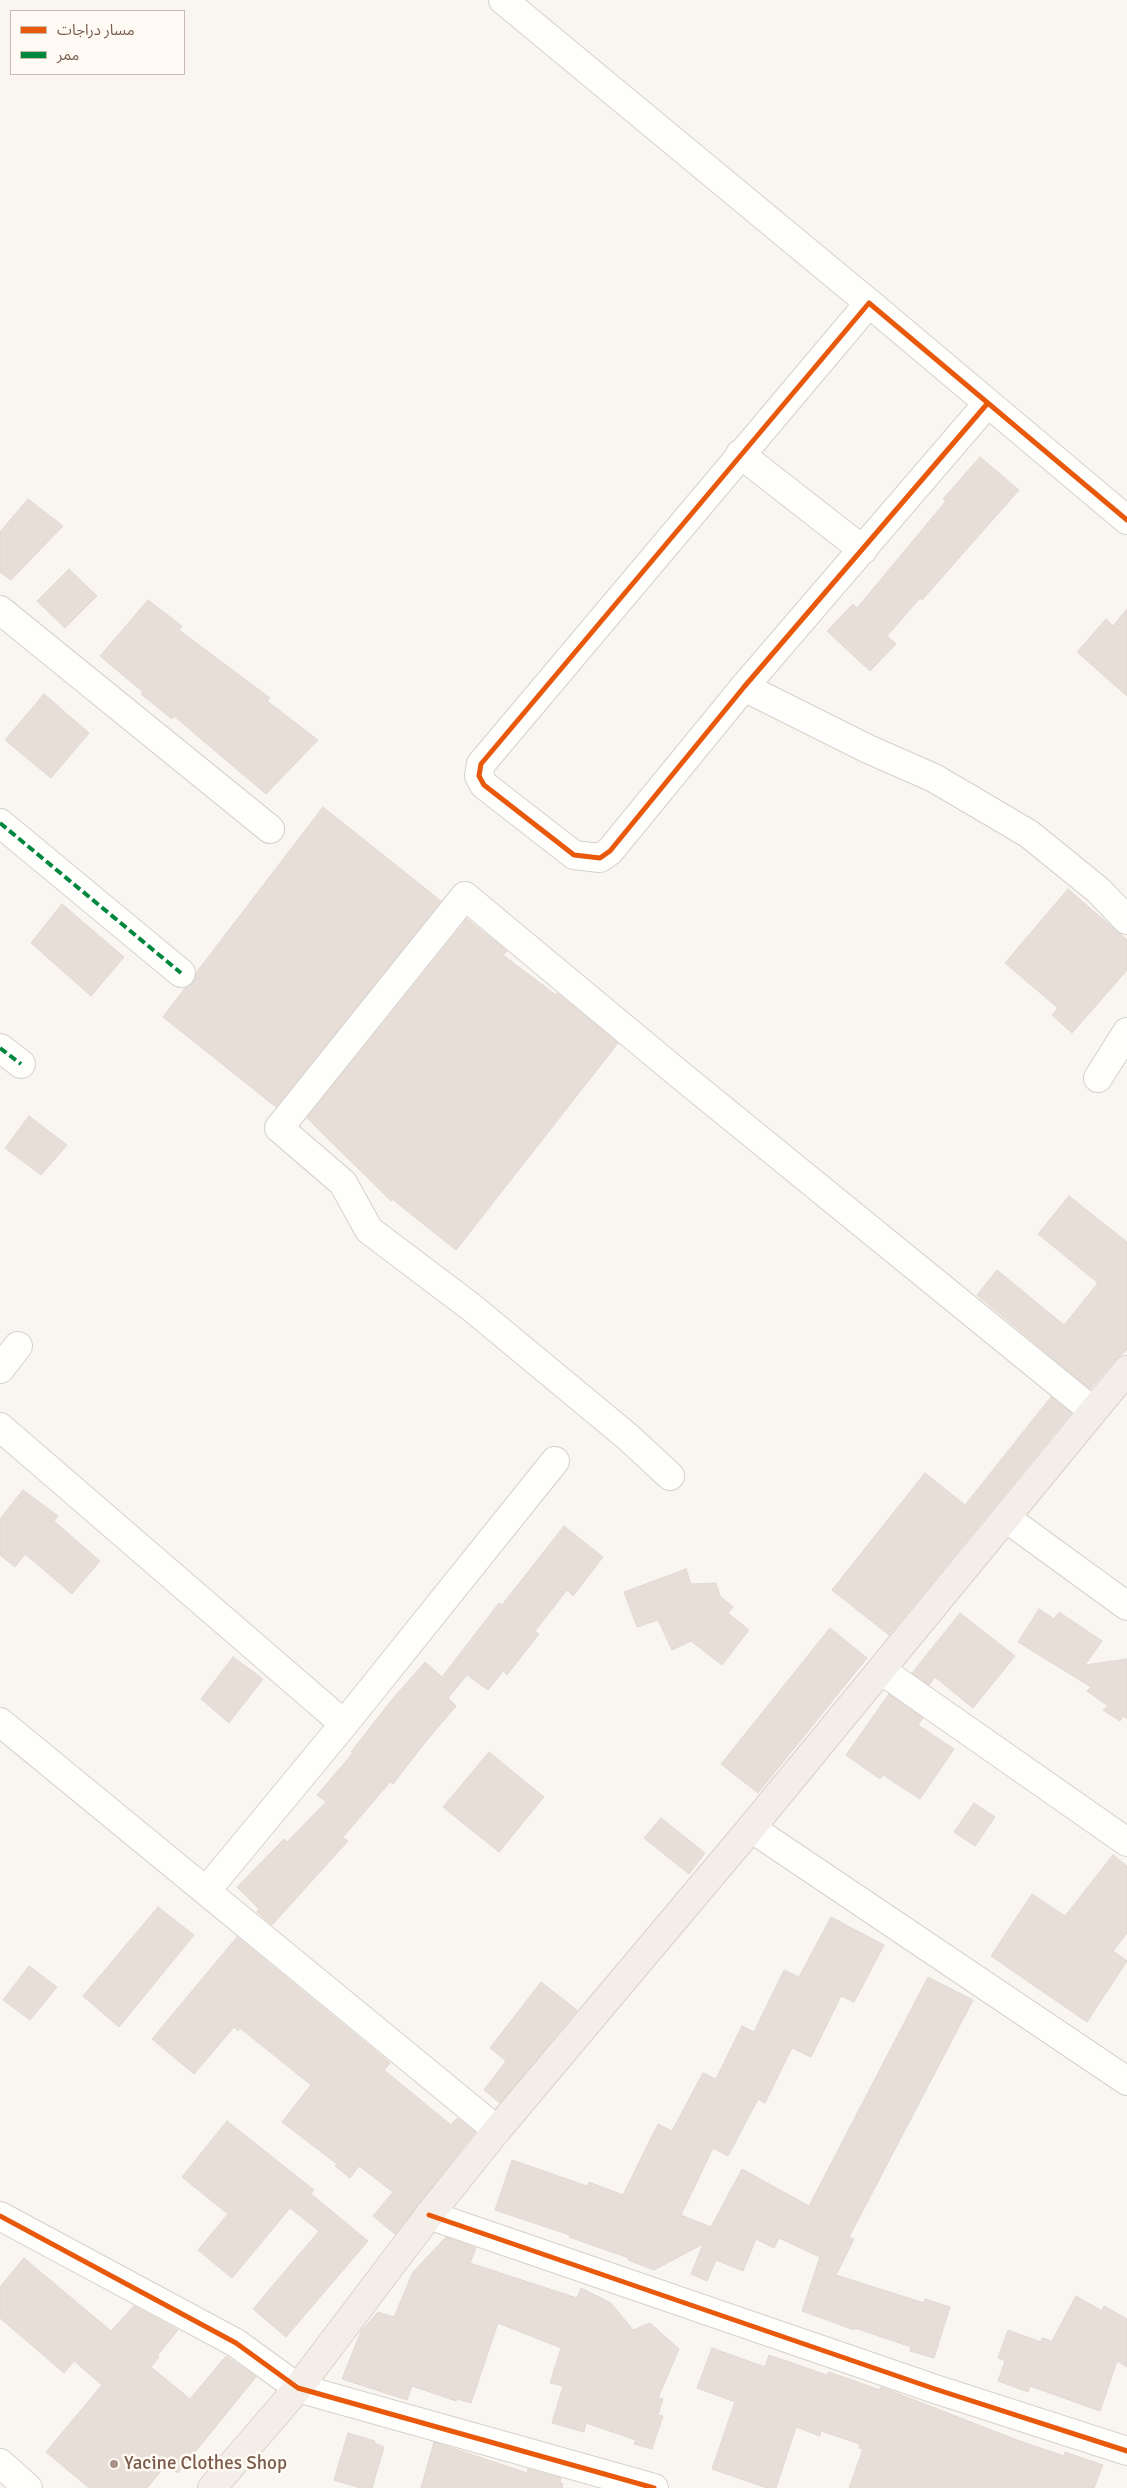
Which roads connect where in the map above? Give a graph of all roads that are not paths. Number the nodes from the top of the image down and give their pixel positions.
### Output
1 (502, 0) edge
2 (869, 303) junction
3 (987, 404) junction
4 (740, 454) junction
5 (1127, 520) edge
6 (863, 550) junction
7 (0, 610) edge
8 (744, 687) junction
9 (0, 823) edge
10 (270, 830) dead end
11 (1127, 920) edge
12 (181, 973) dead end
13 (1127, 1032) edge
14 (0, 1048) edge
15 (21, 1064) dead end
16 (1098, 1078) dead end
17 (18, 1346) dead end
18 (0, 1369) edge
19 (1127, 1370) edge
20 (1093, 1411) junction
21 (0, 1427) edge
22 (554, 1461) dead end
23 (670, 1476) dead end
24 (1006, 1518) junction
25 (1127, 1606) edge
26 (881, 1670) junction
27 (0, 1722) edge
28 (344, 1724) junction
29 (751, 1828) junction
30 (1127, 1842) edge
31 (206, 1891) junction
32 (1127, 2081) edge
33 (497, 2130) junction
34 (428, 2215) junction
35 (0, 2216) edge
36 (298, 2388) junction
37 (1127, 2450) edge
38 (0, 2463) edge
39 (28, 2488) edge
40 (212, 2488) edge
41 (654, 2488) edge

1 - 2 street
2 - 3 street
2 - 4 street
3 - 5 street
3 - 6 street
4 - 6 street
4 - 8 street
6 - 8 street
7 - 10 street
8 - 11 street
9 - 12 street
13 - 16 street
14 - 15 street
17 - 18 street
19 - 20 main road
20 - 23 street
20 - 24 main road
21 - 28 street
22 - 28 street
24 - 25 street
24 - 26 main road
26 - 29 main road
26 - 30 street
27 - 31 street
28 - 31 street
29 - 32 street
29 - 33 main road
31 - 33 street
33 - 34 main road
34 - 36 main road
34 - 37 street
35 - 36 street
36 - 40 main road
36 - 41 street
38 - 39 street

